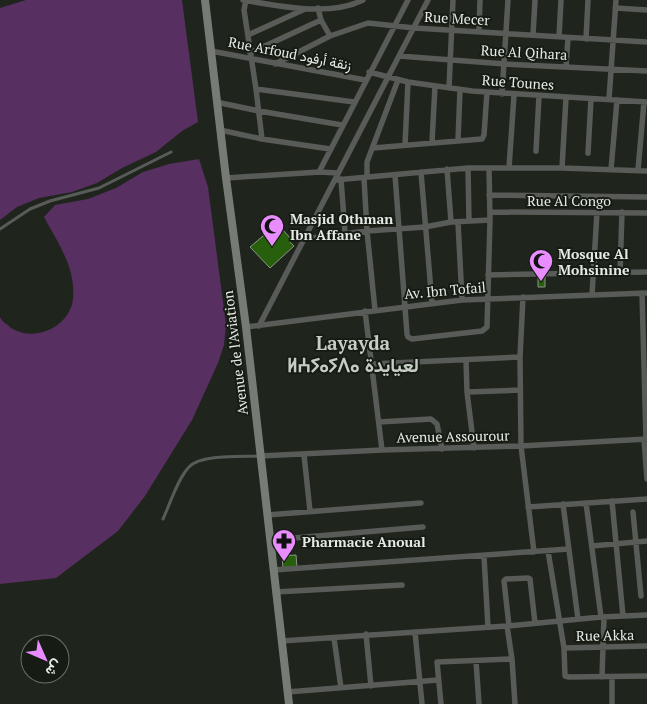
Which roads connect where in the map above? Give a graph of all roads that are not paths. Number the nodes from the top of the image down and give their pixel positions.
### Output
1 (205, 0) edge
2 (245, 0) edge
3 (300, 0) edge
4 (326, 0) edge
5 (363, 0) edge
6 (408, 0) edge
7 (453, 0) edge
8 (480, 0) edge
9 (508, 0) edge
10 (534, 0) edge
11 (561, 0) edge
12 (588, 0) edge
13 (616, 0) edge
14 (274, 2) edge
15 (427, 2) edge
16 (350, 3) edge
17 (304, 8) junction
18 (318, 8) junction
19 (327, 8) junction
20 (615, 8) junction
21 (647, 10) edge
22 (321, 20) junction
23 (393, 26) junction
24 (414, 28) junction
25 (452, 30) junction
26 (479, 32) junction
27 (506, 34) junction
28 (248, 35) junction
29 (533, 35) junction
30 (330, 36) junction
31 (559, 37) junction
32 (568, 38) junction
33 (586, 39) junction
34 (614, 41) junction
35 (647, 42) edge
36 (211, 51) junction
37 (250, 53) junction
38 (399, 56) junction
39 (252, 60) junction
40 (451, 61) junction
41 (275, 64) junction
42 (504, 64) junction
43 (566, 67) junction
44 (612, 69) junction
45 (647, 71) edge
46 (369, 72) junction
47 (389, 77) junction
48 (365, 80) junction
49 (398, 80) junction
50 (408, 82) junction
51 (435, 86) junction
52 (256, 88) junction
53 (449, 88) junction
54 (460, 90) junction
55 (487, 92) junction
56 (502, 94) junction
57 (514, 95) junction
58 (539, 96) junction
59 (566, 98) junction
60 (591, 98) junction
61 (609, 99) junction
62 (618, 100) junction
63 (216, 102) junction
64 (354, 102) junction
65 (645, 102) edge
66 (259, 111) junction
67 (342, 124) junction
68 (220, 130) junction
69 (262, 139) junction
70 (458, 140) junction
71 (432, 142) junction
72 (405, 145) junction
73 (372, 148) junction
74 (330, 149) junction
75 (536, 151) dead end
76 (171, 152) dead end
77 (588, 153) dead end
78 (468, 168) junction
79 (489, 168) junction
80 (509, 168) junction
81 (562, 168) junction
82 (447, 169) junction
83 (611, 170) junction
84 (638, 170) junction
85 (647, 171) edge
86 (319, 172) junction
87 (421, 172) junction
88 (395, 175) junction
89 (338, 177) junction
90 (365, 177) junction
91 (226, 178) junction
92 (489, 195) junction
93 (647, 197) edge
94 (490, 212) junction
95 (597, 212) junction
96 (622, 212) junction
97 (647, 213) edge
98 (490, 220) junction
99 (469, 221) junction
100 (454, 222) junction
101 (425, 227) junction
102 (0, 229) edge
103 (400, 229) junction
104 (367, 231) junction
105 (345, 234) junction
106 (303, 239) junction
107 (647, 272) edge
108 (620, 273) junction
109 (593, 274) junction
110 (488, 275) junction
111 (645, 293) edge
112 (592, 295) junction
113 (523, 297) junction
114 (488, 298) junction
115 (462, 300) junction
116 (432, 303) junction
117 (406, 307) junction
118 (375, 310) junction
119 (365, 312) junction
120 (259, 326) junction
121 (246, 327) junction
122 (645, 330) edge
123 (520, 357) junction
124 (466, 360) junction
125 (372, 364) junction
126 (646, 366) edge
127 (520, 390) junction
128 (467, 392) junction
129 (646, 405) edge
130 (379, 422) junction
131 (646, 439) edge
132 (521, 446) junction
133 (474, 448) junction
134 (442, 449) junction
135 (382, 450) junction
136 (304, 455) junction
137 (260, 456) junction
138 (647, 479) edge
139 (647, 499) edge
140 (612, 501) junction
141 (422, 503) dead end
142 (586, 503) junction
143 (563, 504) junction
144 (528, 507) junction
145 (310, 511) junction
146 (633, 512) dead end
147 (267, 514) junction
148 (163, 519) dead end
149 (424, 527) dead end
150 (270, 540) junction
151 (647, 540) edge
152 (636, 542) junction
153 (615, 544) junction
154 (592, 546) junction
155 (569, 550) junction
156 (548, 551) junction
157 (534, 552) junction
158 (484, 556) junction
159 (273, 570) junction
160 (640, 579) junction
161 (647, 579) edge
162 (402, 585) dead end
163 (275, 592) junction
164 (641, 596) dead end
165 (647, 615) edge
166 (623, 616) junction
167 (602, 617) junction
168 (578, 619) junction
169 (560, 621) junction
170 (535, 623) junction
171 (508, 626) junction
172 (488, 627) junction
173 (415, 632) junction
174 (366, 634) junction
175 (334, 638) junction
176 (281, 641) junction
177 (647, 646) edge
178 (564, 648) junction
179 (603, 648) junction
180 (512, 659) junction
181 (476, 661) junction
182 (647, 676) edge
183 (602, 677) junction
184 (612, 677) junction
185 (438, 680) junction
186 (419, 682) junction
187 (371, 686) junction
188 (341, 688) junction
189 (287, 692) junction
190 (289, 704) edge
191 (422, 704) edge
192 (441, 704) edge
193 (479, 704) edge
194 (515, 704) edge
195 (612, 704) edge

1 - 36 street, Avenue de l'Aviation
2 - 14 street
2 - 28 street
3 - 17 street
4 - 19 street
5 - 16 street
6 - 23 street
7 - 25 street
8 - 26 street
9 - 27 street
10 - 29 street
11 - 31 street
12 - 33 street
13 - 20 street
14 - 17 street
15 - 24 street
16 - 19 street
17 - 18 street
17 - 28 street
18 - 19 street
18 - 22 street
20 - 21 street
20 - 34 street
22 - 30 street
22 - 37 street
23 - 24 street, Rue Mecer
23 - 30 street, Rue Mecer
23 - 46 street
24 - 25 street, Rue Mecer
24 - 38 street
25 - 26 street, Rue Mecer
25 - 40 street
26 - 27 street, Rue Mecer
27 - 29 street, Rue Mecer
27 - 42 street
28 - 37 street
29 - 31 street, Rue Mecer
30 - 41 street, Rue Mecer
31 - 32 street, Rue Mecer
32 - 33 street, Rue Mecer
32 - 43 street
33 - 34 street, Rue Mecer
34 - 35 street, Rue Mecer
34 - 44 street
36 - 39 street, Rue Arfoud زنقة أرفود
36 - 63 street, Avenue de l'Aviation
37 - 39 street
38 - 40 street, Rue Al Qihara
38 - 47 street
39 - 41 street, Rue Arfoud زنقة أرفود
39 - 52 street
40 - 42 street, Rue Al Qihara
40 - 53 street
41 - 48 street, Rue Arfoud زنقة أرفود
42 - 43 street, Rue Al Qihara
42 - 56 street
43 - 44 street, Rue Al Qihara
44 - 45 street, Rue Al Qihara
44 - 61 street
46 - 47 street, Rue Arfoud زنقة أرفود
46 - 48 street
47 - 49 street, Rue Tounes
47 - 89 street
48 - 64 street
49 - 50 street, Rue Tounes
49 - 73 street
50 - 51 street, Rue Tounes
50 - 72 street
51 - 53 street, Rue Tounes
51 - 71 street
52 - 64 street
52 - 66 street
53 - 54 street, Rue Tounes
54 - 55 street, Rue Tounes
54 - 70 street
55 - 56 street, Rue Tounes
55 - 70 street
56 - 57 street, Rue Tounes
57 - 58 street, Rue Tounes
57 - 80 street
58 - 59 street, Rue Tounes
58 - 75 street
59 - 60 street, Rue Tounes
59 - 81 street
60 - 61 street, Rue Tounes
60 - 77 street
61 - 62 street, Rue Tounes
62 - 65 street, Rue Tounes
62 - 83 street
63 - 66 street
63 - 68 street, Avenue de l'Aviation
64 - 67 street
65 - 84 street
66 - 67 street
66 - 69 street
67 - 74 street
68 - 69 street
68 - 91 street, Avenue de l'Aviation
69 - 74 street
70 - 71 street
71 - 72 street
72 - 73 street
73 - 90 street
74 - 86 street
76 - 102 lane
78 - 79 street
78 - 82 street
78 - 99 street
79 - 80 street
79 - 92 street
80 - 81 street
81 - 83 street
82 - 87 street
82 - 100 street
83 - 84 street
84 - 85 street
86 - 89 street
86 - 91 street
87 - 88 street
87 - 101 street
88 - 90 street
88 - 103 street
89 - 90 street
89 - 105 street
89 - 106 street
90 - 104 street
91 - 121 street, Avenue de l'Aviation
92 - 93 street
92 - 94 street
94 - 95 street, Rue Al Congo
94 - 98 street
95 - 96 street, Rue Al Congo
95 - 109 street
96 - 97 street, Rue Al Congo
96 - 108 street
98 - 99 street
98 - 110 street
99 - 100 street
100 - 101 street
100 - 115 street
101 - 103 street
101 - 116 street
103 - 104 street
103 - 117 street
104 - 105 street
104 - 118 street
105 - 106 street
106 - 120 street
107 - 108 street
108 - 109 street
109 - 110 street
109 - 112 street
110 - 114 street
111 - 112 street, Av. Ibn Tofail
111 - 122 street
112 - 113 street, Av. Ibn Tofail
113 - 114 street, Av. Ibn Tofail
113 - 123 street
114 - 115 street, Av. Ibn Tofail
114 - 117 street
115 - 116 street, Av. Ibn Tofail
116 - 117 street, Av. Ibn Tofail
117 - 118 street, Av. Ibn Tofail
118 - 119 street, Av. Ibn Tofail
119 - 120 street, Av. Ibn Tofail
119 - 125 street
120 - 121 street, Av. Ibn Tofail
121 - 137 street, Avenue de l'Aviation
122 - 126 street
123 - 124 street
123 - 127 street
124 - 125 street
124 - 128 street
125 - 130 street
126 - 129 street
127 - 128 street
127 - 132 street
128 - 133 street
129 - 131 street
130 - 134 street
130 - 135 street
131 - 132 street, Avenue Assourour
131 - 138 street
132 - 133 street, Avenue Assourour
132 - 144 street
133 - 134 street, Avenue Assourour
134 - 135 street, Avenue Assourour
135 - 136 street, Avenue Assourour
136 - 137 street, Avenue Assourour
136 - 145 street
137 - 147 street, Avenue de l'Aviation
137 - 148 lane
139 - 140 street
140 - 142 street
140 - 153 street
141 - 145 street
142 - 143 street
142 - 154 street
143 - 144 street
143 - 155 street
144 - 157 street
145 - 147 street
146 - 152 street
147 - 150 street, Avenue de l'Aviation
149 - 150 street
150 - 159 street, Avenue de l'Aviation
151 - 152 street
152 - 153 street
152 - 160 street
153 - 154 street
153 - 166 street
154 - 167 street
155 - 156 street
155 - 168 street
156 - 157 street
156 - 169 street
157 - 158 street
158 - 159 street
158 - 172 street
159 - 163 street, Avenue de l'Aviation
160 - 161 street
160 - 164 street
162 - 163 street
163 - 176 street, Avenue de l'Aviation
165 - 166 street
166 - 167 street
167 - 168 street
167 - 179 street
168 - 169 street
169 - 170 street
169 - 178 street
170 - 171 street
170 - 171 street
171 - 172 street
171 - 180 street
172 - 173 street
173 - 174 street
173 - 186 street
174 - 175 street
174 - 187 street
175 - 176 street
175 - 188 street
176 - 189 street, Avenue de l'Aviation
177 - 179 street, Rue Akka
178 - 179 street, Rue Akka
178 - 183 street
179 - 183 street
180 - 181 street
180 - 194 street
181 - 185 street
181 - 193 street
182 - 184 street
183 - 184 street
184 - 195 street
185 - 186 street
185 - 192 street
186 - 187 street
186 - 191 street
187 - 188 street
188 - 189 street
189 - 190 street, Avenue de l'Aviation

